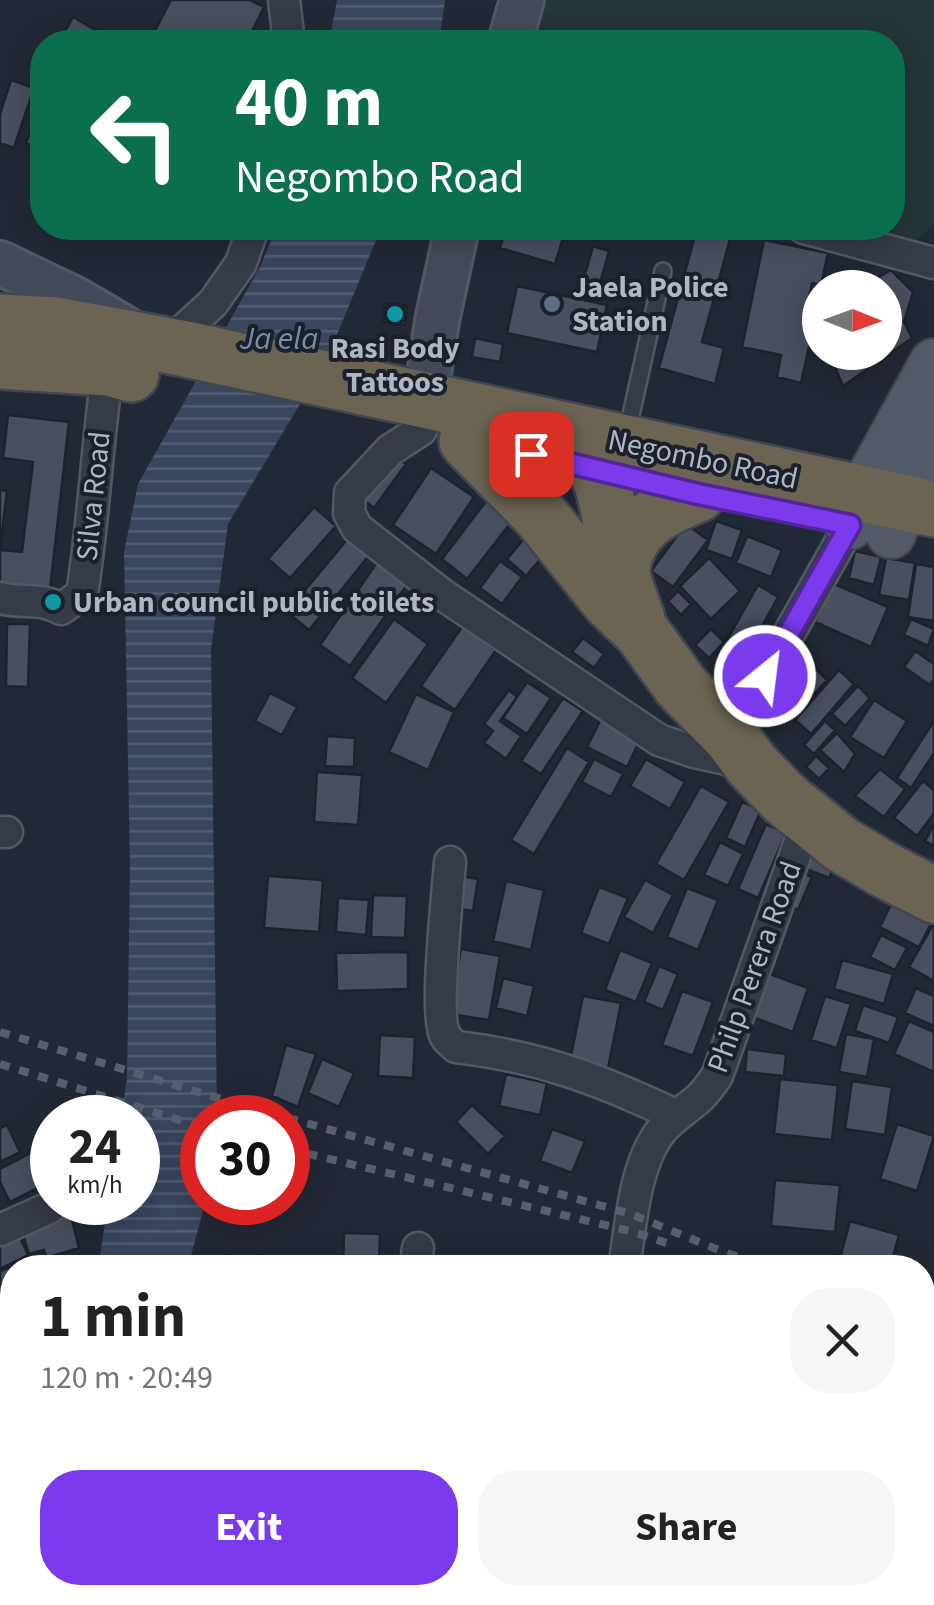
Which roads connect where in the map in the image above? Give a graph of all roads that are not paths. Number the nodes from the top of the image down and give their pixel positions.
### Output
1 (284, 0) edge
2 (522, 0) edge
3 (288, 30) edge
4 (513, 30) edge
5 (250, 240) edge
6 (454, 240) edge
7 (849, 240) edge
8 (0, 263) edge
9 (934, 263) edge
10 (663, 271) dead end
11 (0, 322) edge
12 (154, 357) junction
13 (0, 362) edge
14 (934, 364) edge
15 (422, 418) junction
16 (934, 434) edge
17 (610, 455) junction
18 (698, 494) junction
19 (896, 518) edge
20 (620, 571) junction
21 (0, 598) edge
22 (641, 632) junction
23 (742, 751) junction
24 (808, 819) junction
25 (450, 862) dead end
26 (934, 894) edge
27 (676, 1115) junction
28 (30, 1217) edge
29 (0, 1230) edge
30 (626, 1255) edge

1 - 3 street
2 - 4 street
5 - 12 street
6 - 15 street
7 - 9 street
8 - 12 street
10 - 17 lane
11 - 12 highway, Negombo Road
12 - 13 highway, Negombo Road
12 - 15 highway, Negombo Road
12 - 21 street, Silva Road
14 - 19 main road
15 - 17 highway, Negombo Road
15 - 17 highway, Negombo Road
15 - 22 highway
15 - 23 street
16 - 19 main road
17 - 18 highway, Negombo Road
17 - 19 highway, Negombo Road
17 - 20 highway
18 - 19 highway, Negombo Road
18 - 20 highway
19 - 23 street
20 - 22 highway
22 - 23 highway
23 - 24 highway
24 - 26 highway
24 - 27 street, Philp Perera Road
25 - 27 street
27 - 30 street, Philp Perera Road
28 - 29 street

